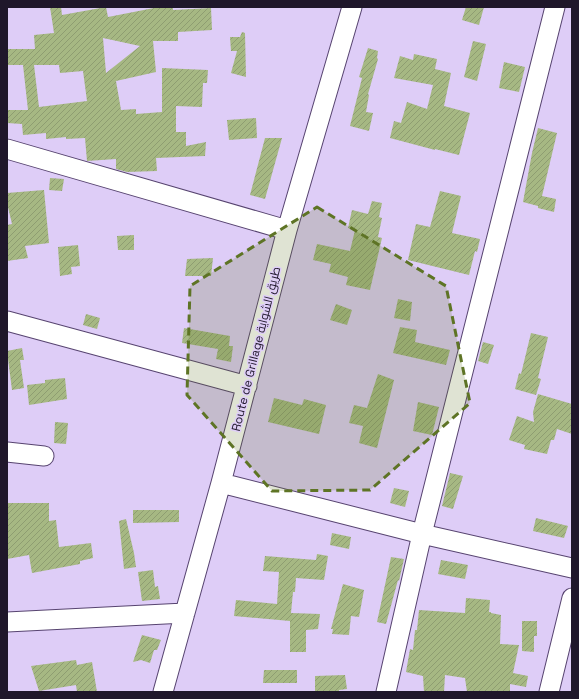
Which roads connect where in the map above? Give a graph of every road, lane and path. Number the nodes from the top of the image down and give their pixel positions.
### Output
1 (352, 7) edge
2 (555, 7) edge
3 (7, 149) edge
4 (286, 230) junction
5 (7, 321) edge
6 (247, 386) junction
7 (7, 452) edge
8 (44, 456) dead end
9 (221, 483) junction
10 (422, 534) junction
11 (572, 568) edge
12 (572, 598) edge
13 (184, 614) junction
14 (7, 622) edge
15 (163, 692) edge
16 (386, 692) edge
17 (549, 692) edge

1 - 4 street, Route de Grillage طريق الشواية
2 - 10 street
3 - 4 street
4 - 6 street, Route de Grillage طريق الشواية
5 - 6 street
6 - 9 street, Route de Grillage طريق الشواية
7 - 8 street
9 - 10 street
9 - 13 street, Route de Grillage طريق الشواية
10 - 11 street
10 - 16 street
12 - 17 street
13 - 14 street
13 - 15 street, Route de Grillage طريق الشواية

